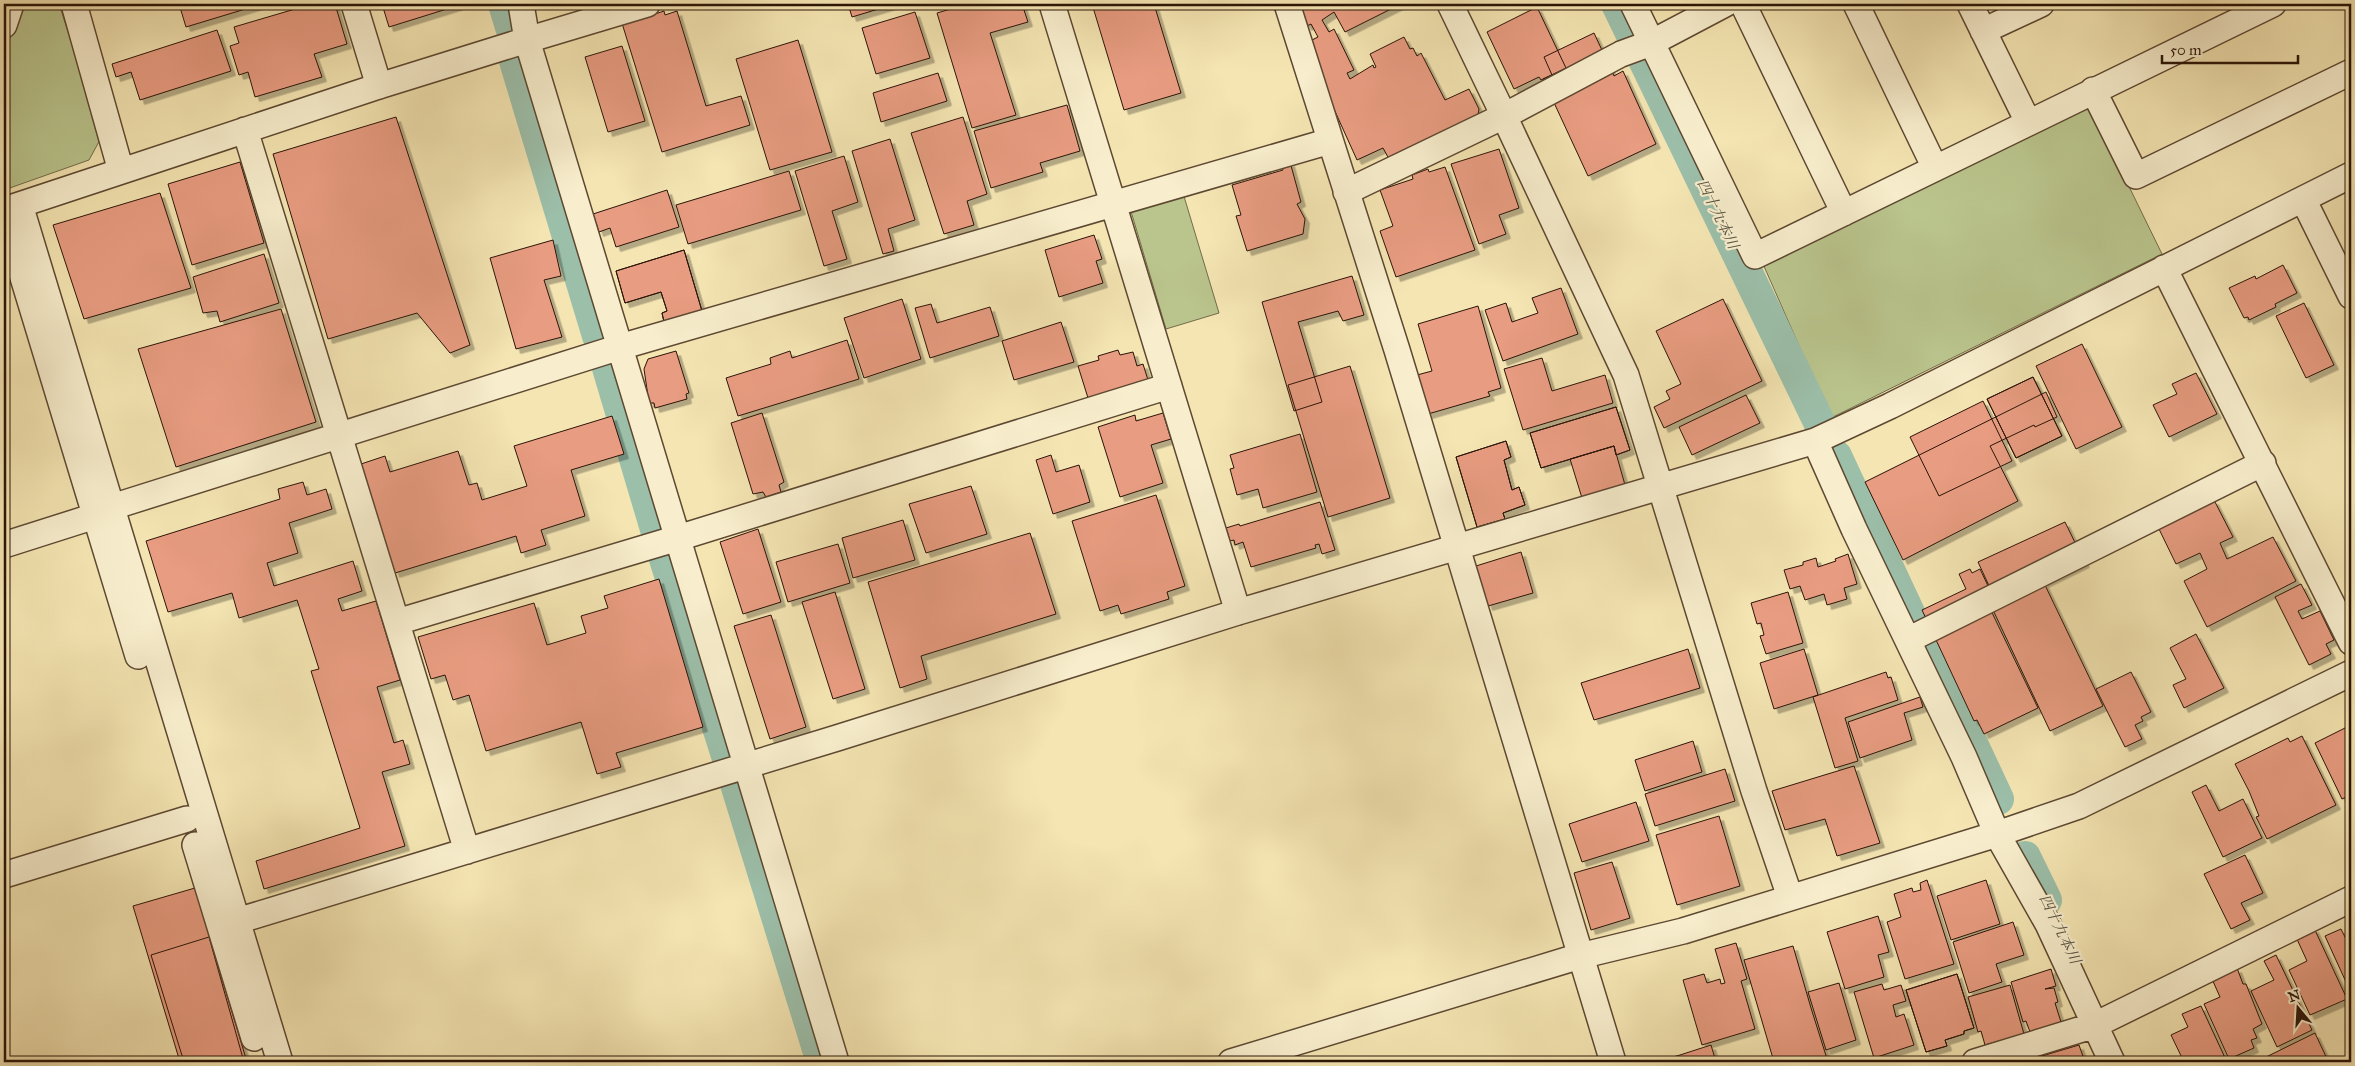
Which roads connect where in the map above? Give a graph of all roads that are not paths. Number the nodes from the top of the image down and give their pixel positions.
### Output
1 (11, 4) edge
2 (74, 4) edge
3 (354, 4) edge
4 (521, 4) edge
5 (647, 4) edge
6 (1052, 4) edge
7 (1287, 4) edge
8 (1450, 4) edge
9 (1633, 4) edge
10 (1725, 4) edge
11 (1743, 4) edge
12 (1856, 4) edge
13 (1970, 4) edge
14 (2040, 4) edge
15 (2272, 4) edge
16 (4, 25) edge
17 (1983, 31) junction
18 (527, 40) junction
19 (1651, 43) junction
20 (2351, 72) edge
21 (379, 86) junction
22 (2094, 90) junction
23 (1504, 116) junction
24 (2028, 122) junction
25 (245, 130) junction
26 (1330, 141) junction
27 (1935, 168) junction
28 (121, 171) junction
29 (2351, 175) edge
30 (1346, 192) junction
31 (2303, 199) junction
32 (1115, 204) junction
33 (9, 210) edge
34 (1844, 212) junction
35 (2164, 268) junction
36 (2351, 296) edge
37 (620, 347) junction
38 (1169, 386) junction
39 (340, 435) junction
40 (1815, 441) junction
41 (2263, 463) junction
42 (1661, 487) junction
43 (103, 512) junction
44 (678, 538) junction
45 (4, 545) edge
46 (1457, 548) junction
47 (1238, 612) junction
48 (397, 622) junction
49 (1908, 640) junction
50 (2351, 642) edge
51 (2351, 673) edge
52 (747, 764) junction
53 (188, 819) junction
54 (1997, 834) junction
55 (467, 851) junction
56 (4, 875) edge
57 (1790, 897) junction
58 (2351, 899) edge
59 (237, 921) junction
60 (1580, 956) junction
61 (2095, 1025) junction
62 (262, 1062) edge
63 (280, 1062) edge
64 (836, 1062) edge
65 (1231, 1062) edge
66 (1613, 1062) edge
67 (1975, 1062) edge
68 (2112, 1062) edge

1 - 16 street
2 - 28 street
3 - 21 street
4 - 18 street
5 - 18 street
6 - 32 street
7 - 26 street
8 - 23 street
9 - 19 street
10 - 19 street
11 - 34 street
12 - 27 street
13 - 17 street
14 - 17 street
15 - 22 street
17 - 24 street
18 - 21 street
18 - 37 street
19 - 23 street
19 - 34 street
20 - 22 street
21 - 25 street
22 - 24 street
23 - 30 street
23 - 42 street
24 - 27 street
25 - 28 street
25 - 39 street
26 - 30 street
26 - 32 street
27 - 34 street
28 - 33 street
29 - 31 street
30 - 46 street
31 - 35 street
31 - 36 street
32 - 37 street
32 - 38 street
33 - 43 street
35 - 40 street
35 - 41 street
37 - 39 street
37 - 44 street
38 - 44 street
38 - 47 street
39 - 43 street
39 - 48 street
40 - 42 street
40 - 49 street
41 - 49 street
41 - 50 street
42 - 46 street
42 - 57 street
43 - 45 street
43 - 53 street
43 - 59 street
44 - 48 street
44 - 52 street
46 - 47 street
46 - 60 street
47 - 52 street
48 - 55 street
49 - 54 street
51 - 54 street
52 - 55 street
52 - 64 street
53 - 56 street
53 - 62 street
54 - 57 street
54 - 61 street
55 - 59 street
57 - 60 street
58 - 61 street
59 - 63 street
60 - 65 street
60 - 66 street
61 - 67 street
61 - 68 street

